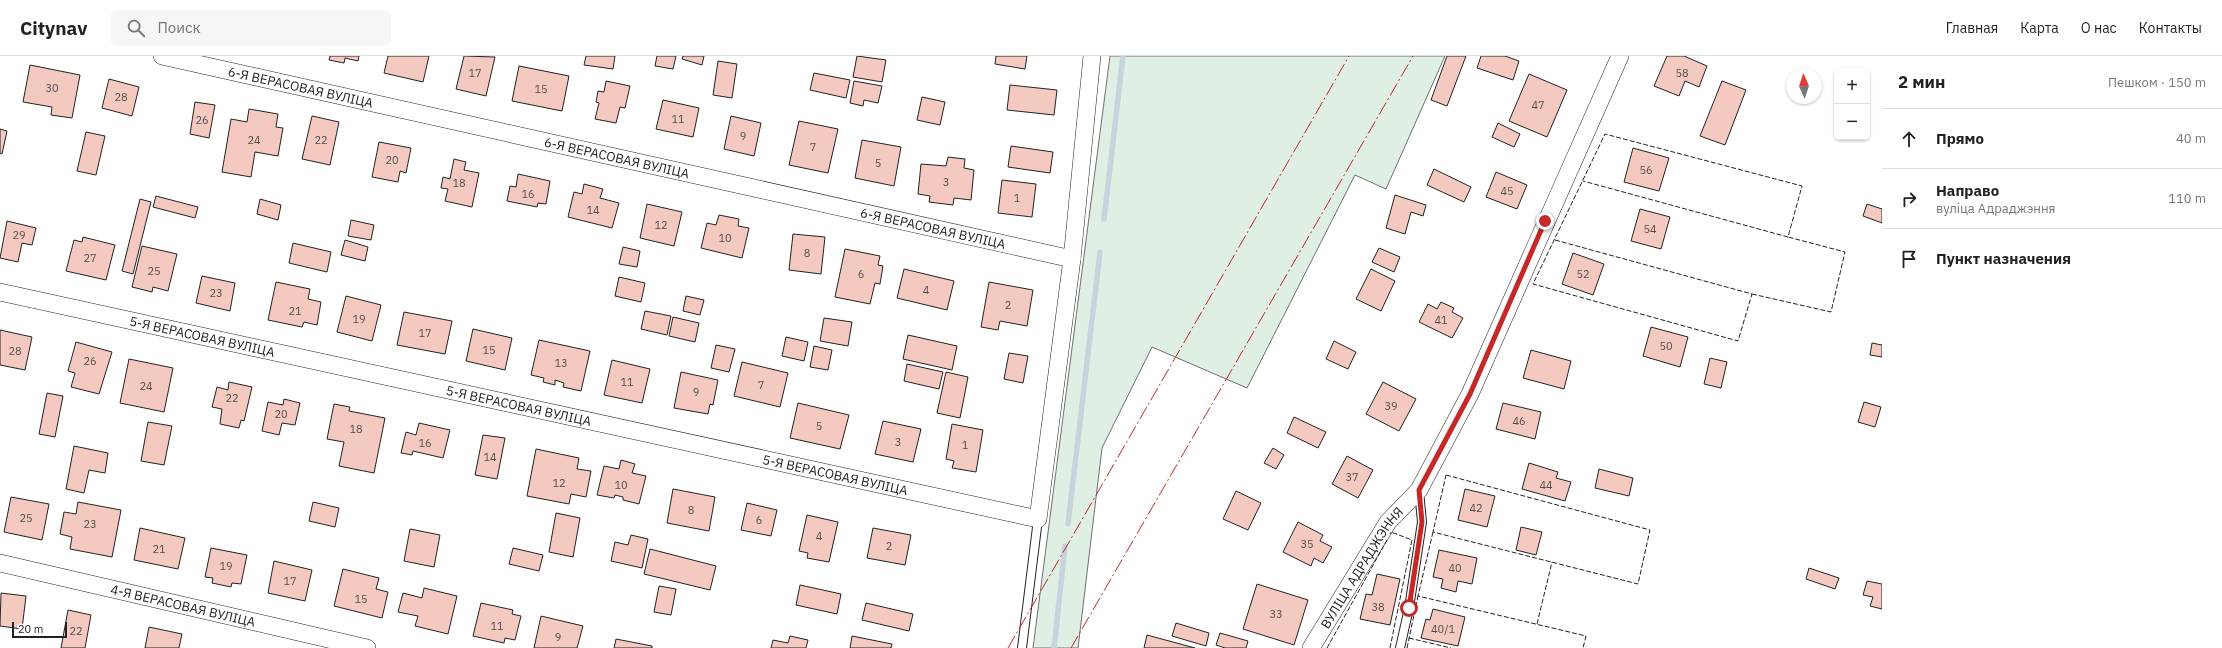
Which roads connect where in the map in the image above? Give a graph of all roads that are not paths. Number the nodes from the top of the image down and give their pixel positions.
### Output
1 (162, 56) edge
2 (1092, 56) edge
3 (1620, 56) edge
4 (1072, 259) junction
5 (0, 292) edge
6 (1419, 490) junction
7 (1038, 519) junction
8 (0, 564) edge
9 (367, 648) edge
10 (1022, 648) edge
11 (1311, 648) edge
12 (1400, 648) edge

1 - 4 street, 6-Я ВЕРАСОВАЯ ВУЛІЦА
2 - 4 street
3 - 6 street, ВУЛІЦА АДРАДЖЭННЯ
4 - 7 street
5 - 7 street, 5-Я ВЕРАСОВАЯ ВУЛІЦА
6 - 11 street, ВУЛІЦА АДРАДЖЭННЯ
6 - 12 lane
7 - 10 lane
8 - 9 street, 4-Я ВЕРАСОВАЯ ВУЛІЦА

